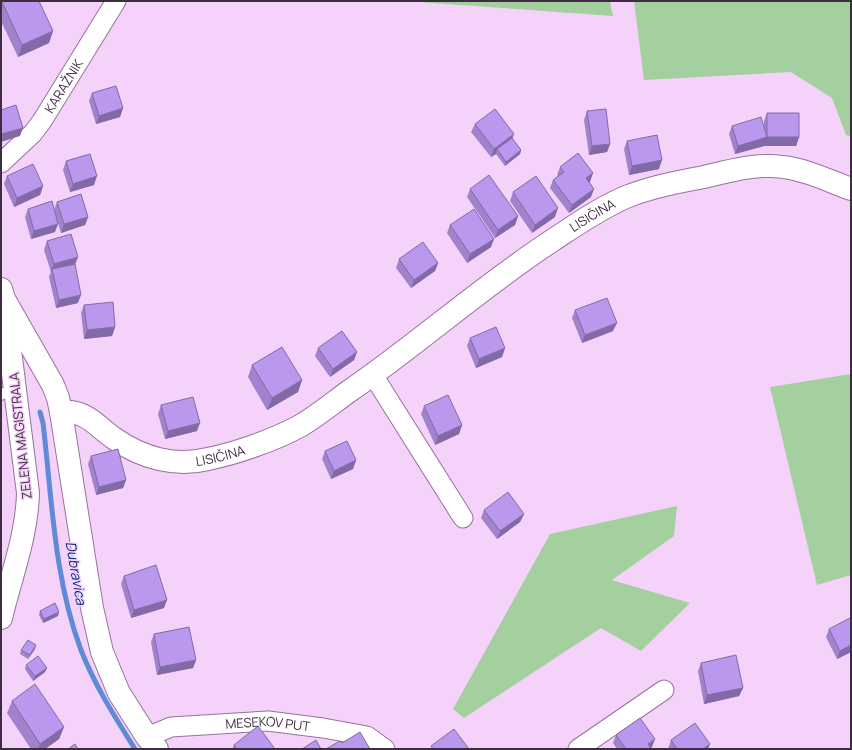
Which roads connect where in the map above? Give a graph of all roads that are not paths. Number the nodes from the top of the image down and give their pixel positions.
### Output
1 (116, 1) edge
2 (1, 162) edge
3 (851, 189) edge
4 (2, 294) edge
5 (373, 375) junction
6 (53, 385) junction
7 (8, 391) edge
8 (62, 412) junction
9 (463, 518) dead end
10 (1, 618) edge
11 (664, 690) dead end
12 (152, 743) edge
13 (385, 749) edge
14 (578, 749) edge

1 - 2 street, KARAŽNIK
3 - 5 street, LISIČINA
4 - 6 street
4 - 7 street, ZELENA MAGISTRALA
5 - 8 street, LISIČINA
5 - 9 street
6 - 7 street
6 - 8 street
7 - 10 street, ZELENA MAGISTRALA
8 - 12 street
11 - 14 street
12 - 13 street, MESEKOV PUT

